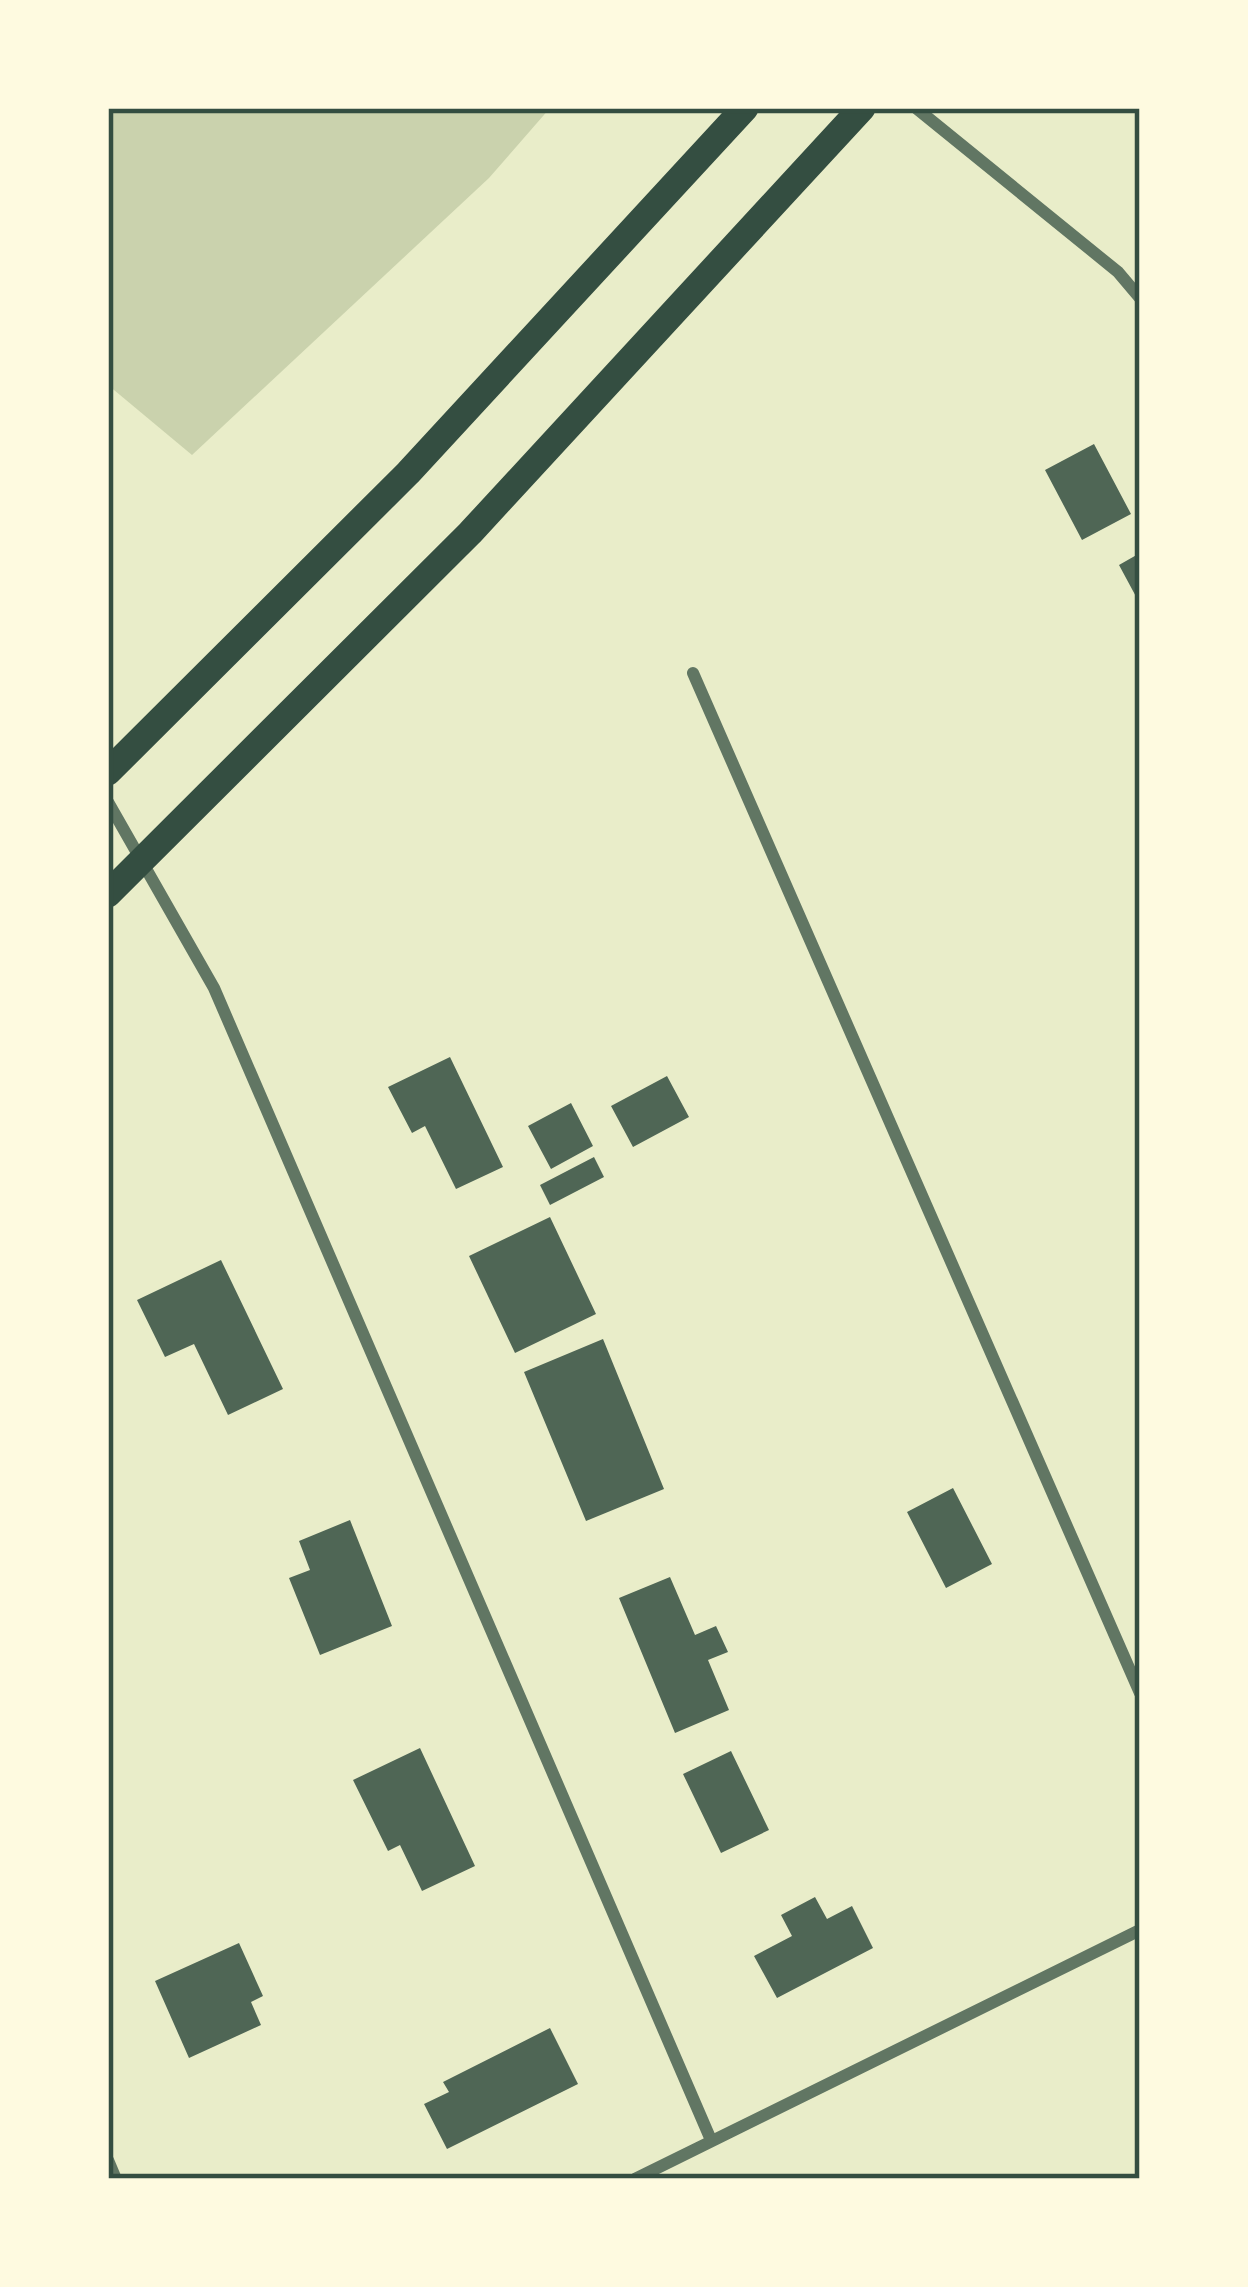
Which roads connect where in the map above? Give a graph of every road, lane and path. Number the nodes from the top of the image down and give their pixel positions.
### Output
1 (745, 108) edge
2 (862, 108) edge
3 (916, 108) edge
4 (1140, 298) edge
5 (693, 673) dead end
6 (108, 772) edge
7 (108, 802) edge
8 (142, 861) junction
9 (108, 894) edge
10 (1140, 1693) edge
11 (1140, 1930) edge
12 (711, 2140) junction
13 (108, 2160) edge
14 (116, 2179) edge
15 (634, 2179) edge

1 - 6 highway
2 - 8 highway
3 - 4 street
5 - 10 street
7 - 8 street
8 - 9 highway
8 - 12 street
11 - 12 street
12 - 15 street
13 - 14 street

